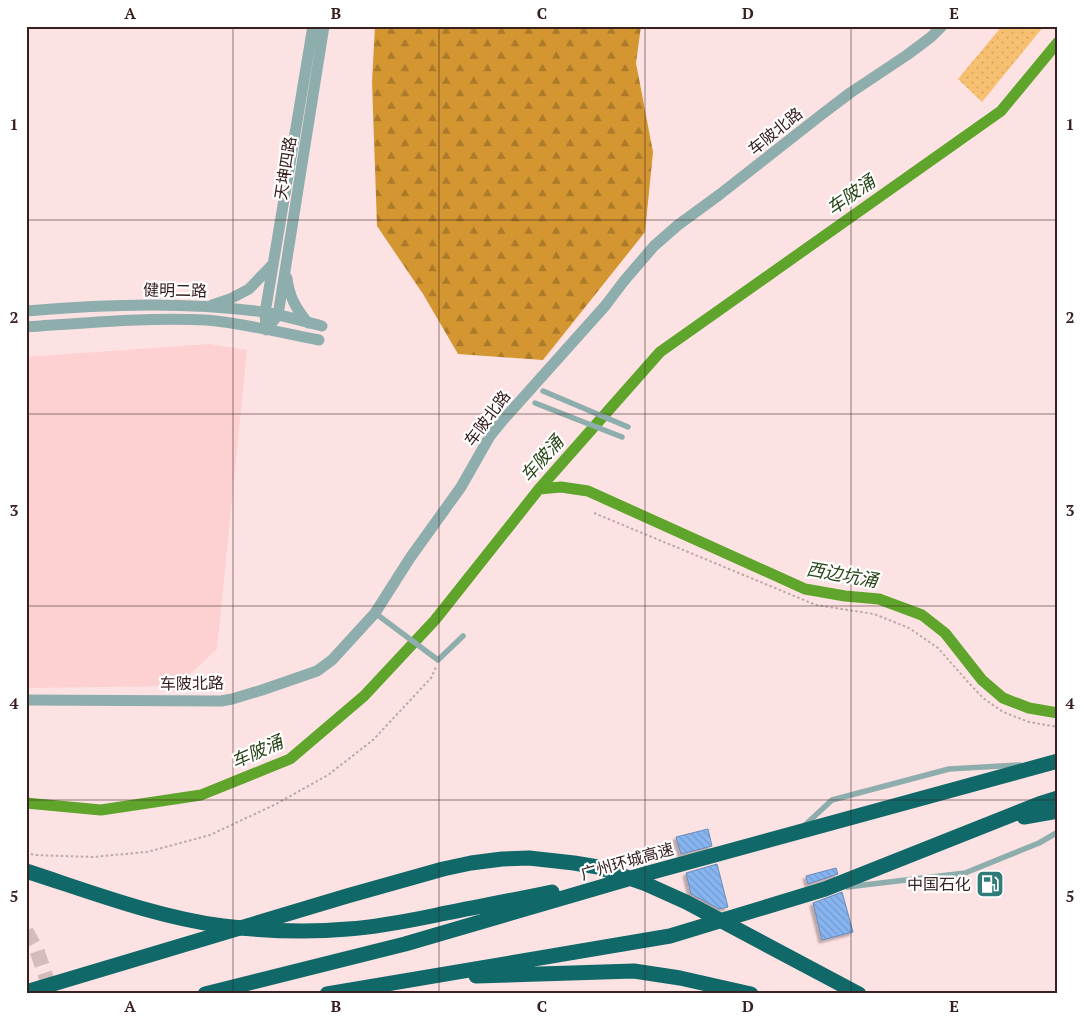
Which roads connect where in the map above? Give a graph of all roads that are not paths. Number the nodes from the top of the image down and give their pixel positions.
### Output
1 (313, 26) edge
2 (324, 26) edge
3 (942, 26) edge
4 (273, 264) junction
5 (286, 267) junction
6 (207, 307) junction
7 (26, 311) edge
8 (265, 313) junction
9 (278, 316) junction
10 (308, 323) junction
11 (322, 326) joint
12 (26, 327) edge
13 (266, 330) junction
14 (319, 340) joint
15 (543, 390) dead end
16 (535, 403) dead end
17 (628, 427) dead end
18 (622, 437) dead end
19 (375, 613) junction
20 (463, 636) dead end
21 (26, 700) edge
22 (1054, 761) edge
23 (1058, 798) edge
24 (1058, 811) edge
25 (991, 824) junction
26 (797, 832) junction
27 (1058, 832) edge
28 (26, 871) edge
29 (644, 874) junction
30 (825, 889) junction
31 (416, 978) junction
32 (26, 992) edge
33 (205, 994) edge
34 (326, 994) edge
35 (751, 994) edge
36 (859, 994) edge

1 - 4 street, 天坤四路
2 - 5 street, 天坤四路
3 - 19 street, 车陂北路
4 - 6 street
4 - 8 street, 天坤四路
5 - 9 street, 天坤四路
5 - 10 street
6 - 7 street, 健明二路
6 - 8 street, 健明二路
8 - 9 street, 健明二路
8 - 13 street, 天坤四路
9 - 10 street, 健明二路
9 - 13 street
10 - 11 street, 健明二路
11 - 14 lane
12 - 13 street, 健明二路
13 - 14 street, 健明二路
15 - 17 lane
16 - 18 lane
19 - 20 lane
19 - 21 street, 车陂北路
22 - 26 highway, 广州环城高速
22 - 26 lane
23 - 25 highway
24 - 25 highway
25 - 30 highway
26 - 29 highway, 广州环城高速
27 - 30 lane
28 - 29 highway
29 - 33 highway, 广州环城高速
30 - 31 highway
31 - 34 highway
31 - 35 highway
32 - 36 highway, bridge

